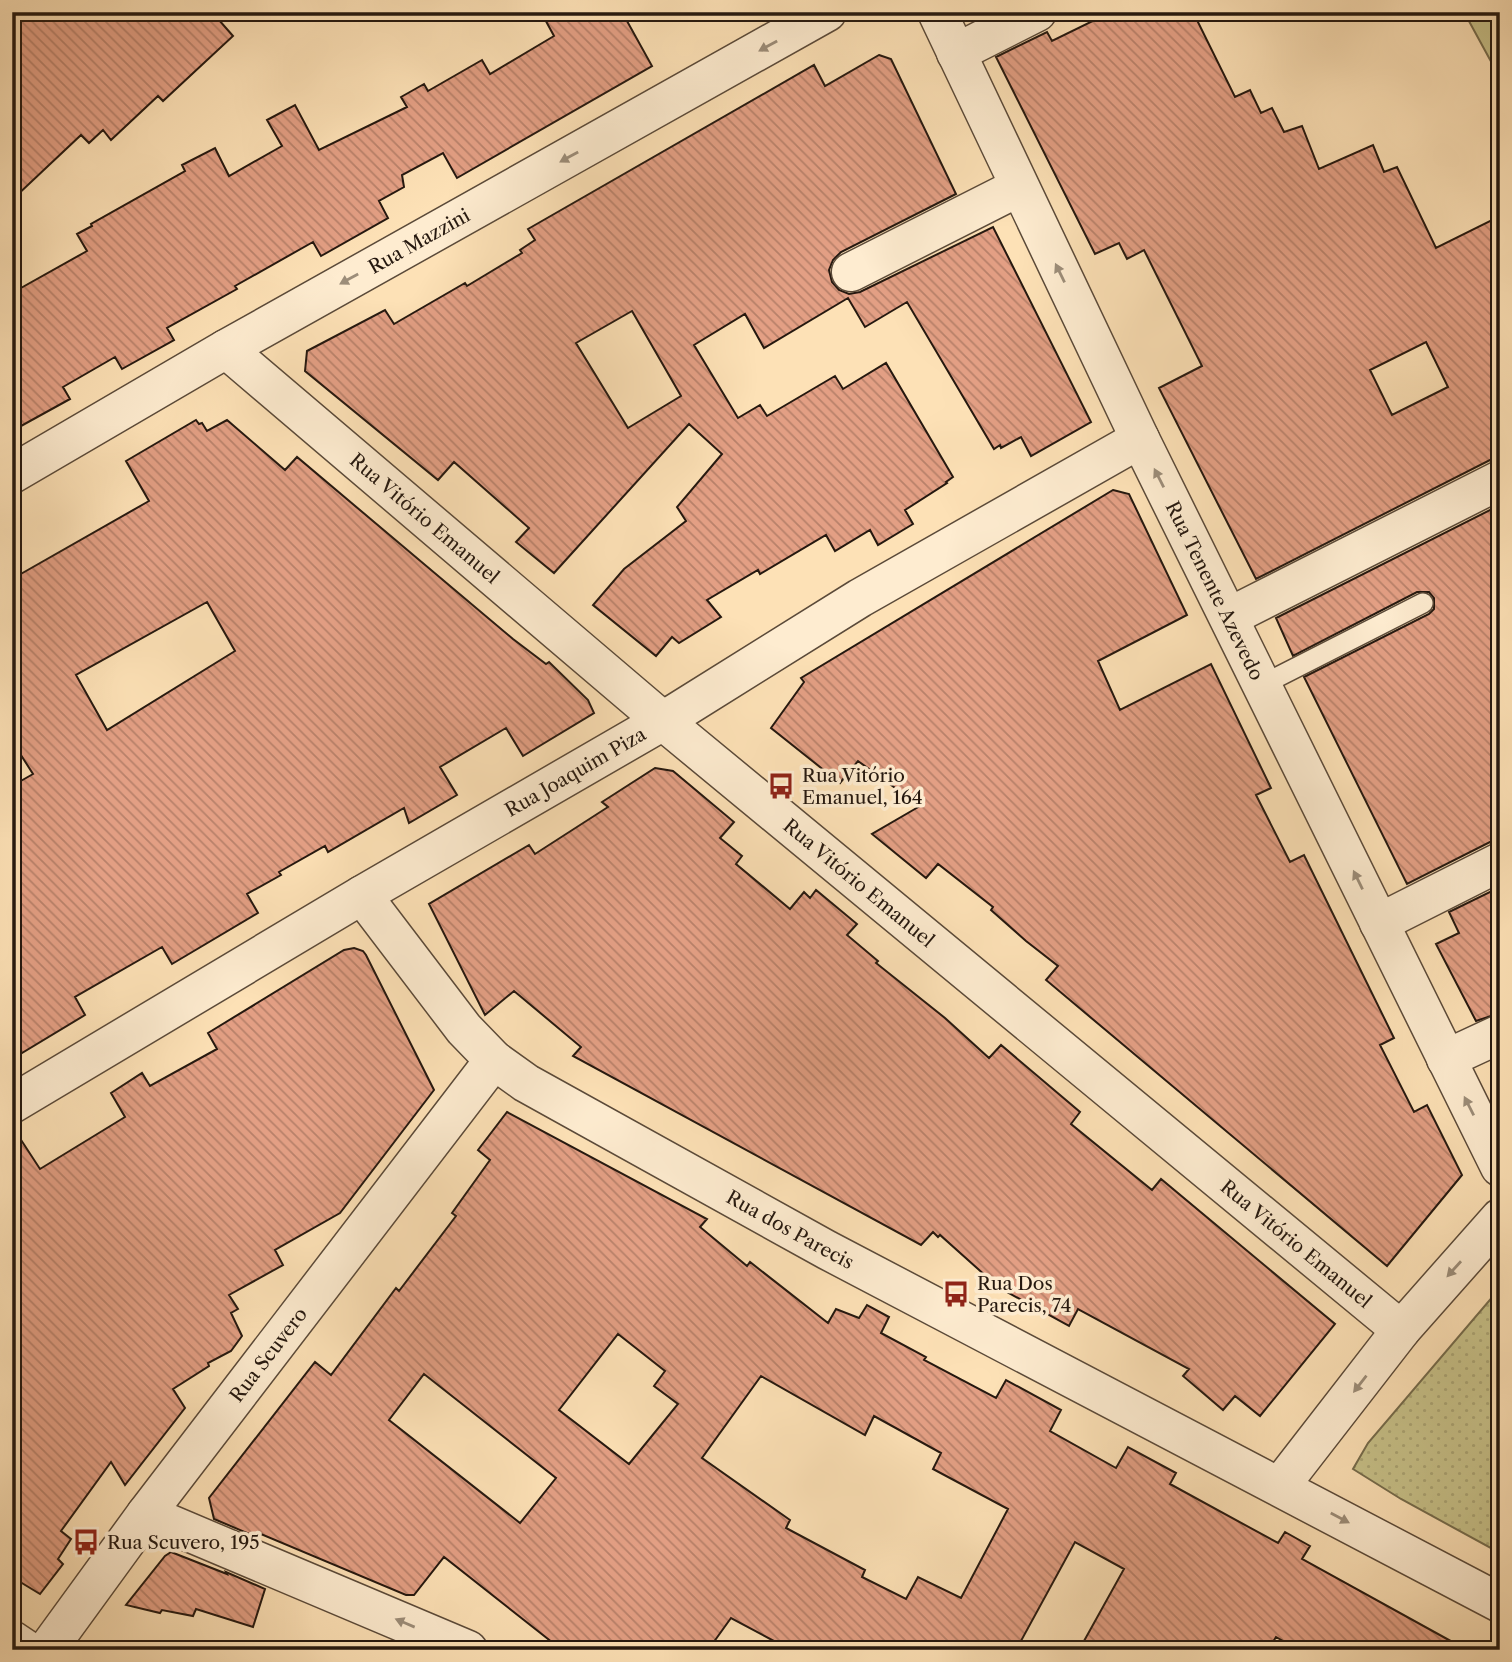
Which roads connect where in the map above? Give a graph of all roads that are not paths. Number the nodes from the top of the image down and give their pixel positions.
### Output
1 (827, 12) edge
2 (937, 12) edge
3 (1037, 12) edge
4 (956, 53) junction
5 (1019, 187) junction
6 (851, 272) dead end
7 (226, 349) junction
8 (1140, 439) junction
9 (12, 474) edge
10 (1500, 480) edge
11 (1423, 603) dead end
12 (1229, 617) junction
13 (1262, 685) junction
14 (663, 721) junction
15 (1500, 862) edge
16 (362, 895) junction
17 (1379, 922) junction
18 (1500, 1034) edge
19 (1446, 1059) junction
20 (494, 1060) junction
21 (12, 1104) edge
22 (1500, 1167) edge
23 (1500, 1218) edge
24 (1401, 1330) junction
25 (1280, 1486) junction
26 (146, 1514) junction
27 (1500, 1603) edge
28 (12, 1640) edge
29 (27, 1650) edge
30 (47, 1650) edge
31 (468, 1650) edge

1 -> 7 street, Rua Mazzini
2 - 4 street, Rua Tenente Azevedo
3 - 4 street
4 - 5 street, Rua Tenente Azevedo
5 - 6 street
8 -> 5 street, Rua Tenente Azevedo
7 - 9 street, Rua Mazzini
7 - 14 street, Rua Vitório Emanuel
12 -> 8 street, Rua Tenente Azevedo
8 - 14 street, Rua Joaquim Piza
10 - 12 street
11 - 13 lane
12 - 13 street, Rua Tenente Azevedo
17 -> 13 street, Rua Tenente Azevedo
14 - 16 street, Rua Joaquim Piza
14 - 24 street, Rua Vitório Emanuel
15 - 17 street
16 - 20 street, Rua dos Parecis
16 - 21 street, Rua Joaquim Piza
17 - 19 street, Rua Tenente Azevedo
18 - 19 street
22 -> 19 street, Rua Tenente Azevedo
20 - 25 street, Rua dos Parecis
20 - 26 street, Rua Scuvero
23 -> 24 street
24 -> 25 street
25 -> 27 street, Rua dos Parecis
26 - 30 street, Rua Scuvero
31 -> 26 street
28 - 29 street

